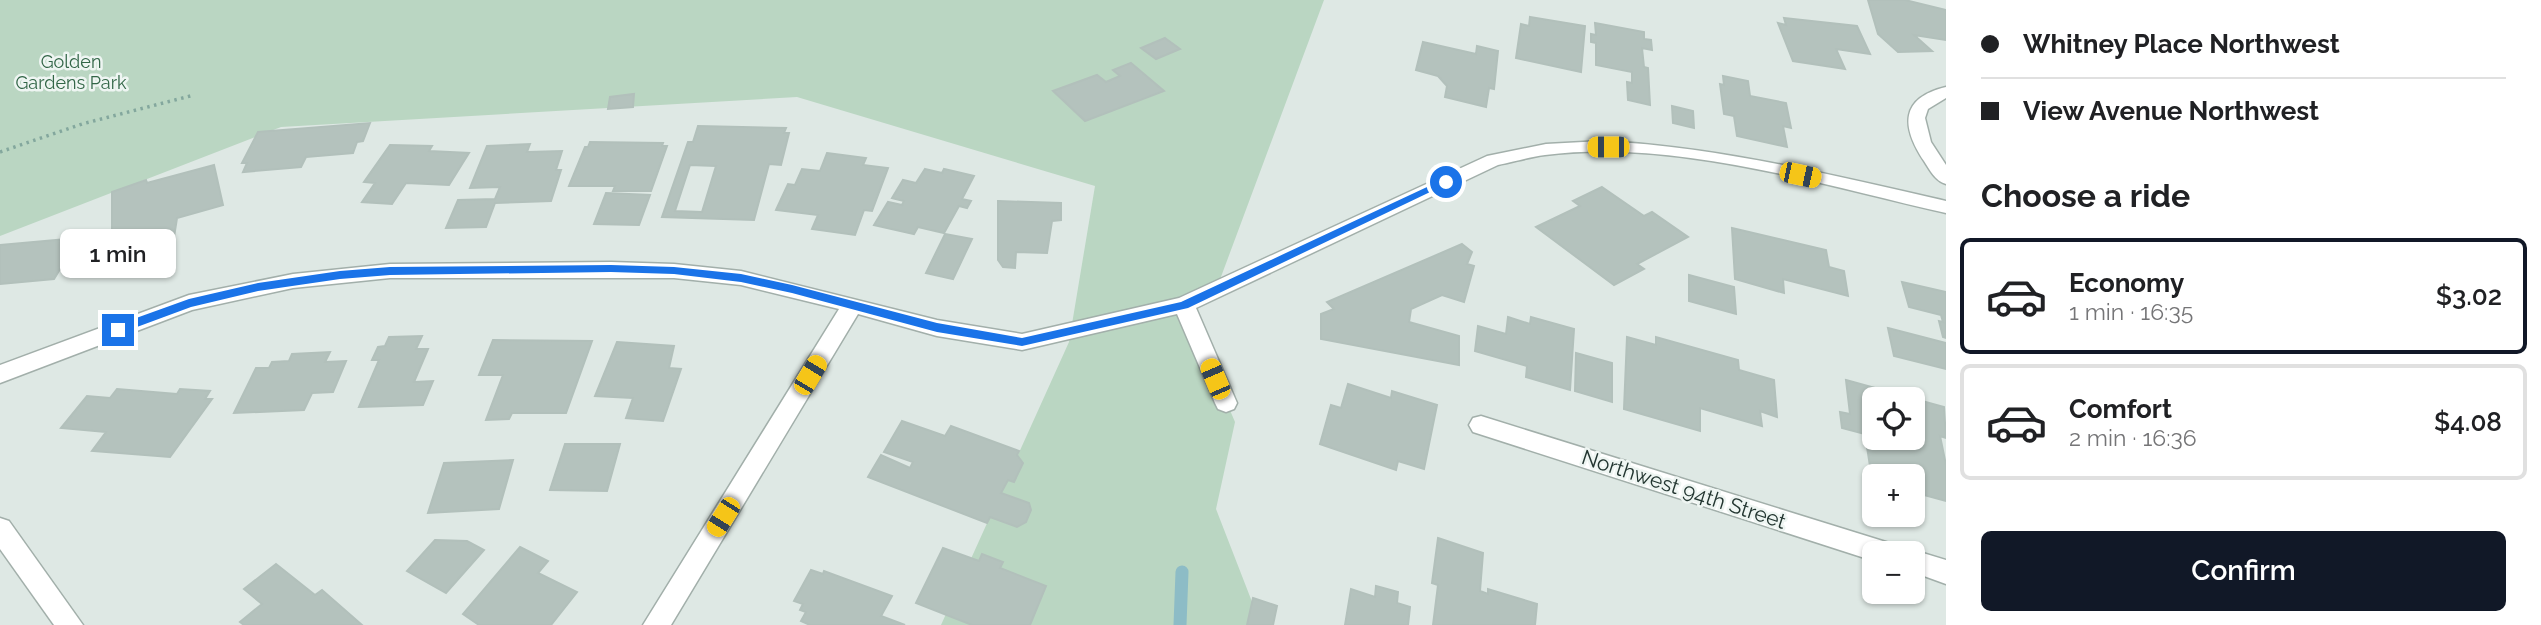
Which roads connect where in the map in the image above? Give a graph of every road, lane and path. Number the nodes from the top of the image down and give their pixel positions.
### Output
1 (1946, 92) edge
2 (194, 95) dead end
3 (0, 152) edge
4 (1946, 178) edge
5 (1946, 207) edge
6 (853, 304) junction
7 (1184, 305) junction
8 (0, 374) edge
9 (1226, 403) dead end
10 (1481, 425) dead end
11 (0, 529) edge
12 (1862, 545) edge
13 (1925, 565) edge
14 (1946, 572) edge
15 (70, 625) edge
16 (656, 625) edge

1 - 4 street
2 - 3 path
5 - 7 street
6 - 7 street
6 - 8 street
6 - 16 street
7 - 9 street
10 - 12 street, Northwest 94th Street
11 - 15 street
13 - 14 street

